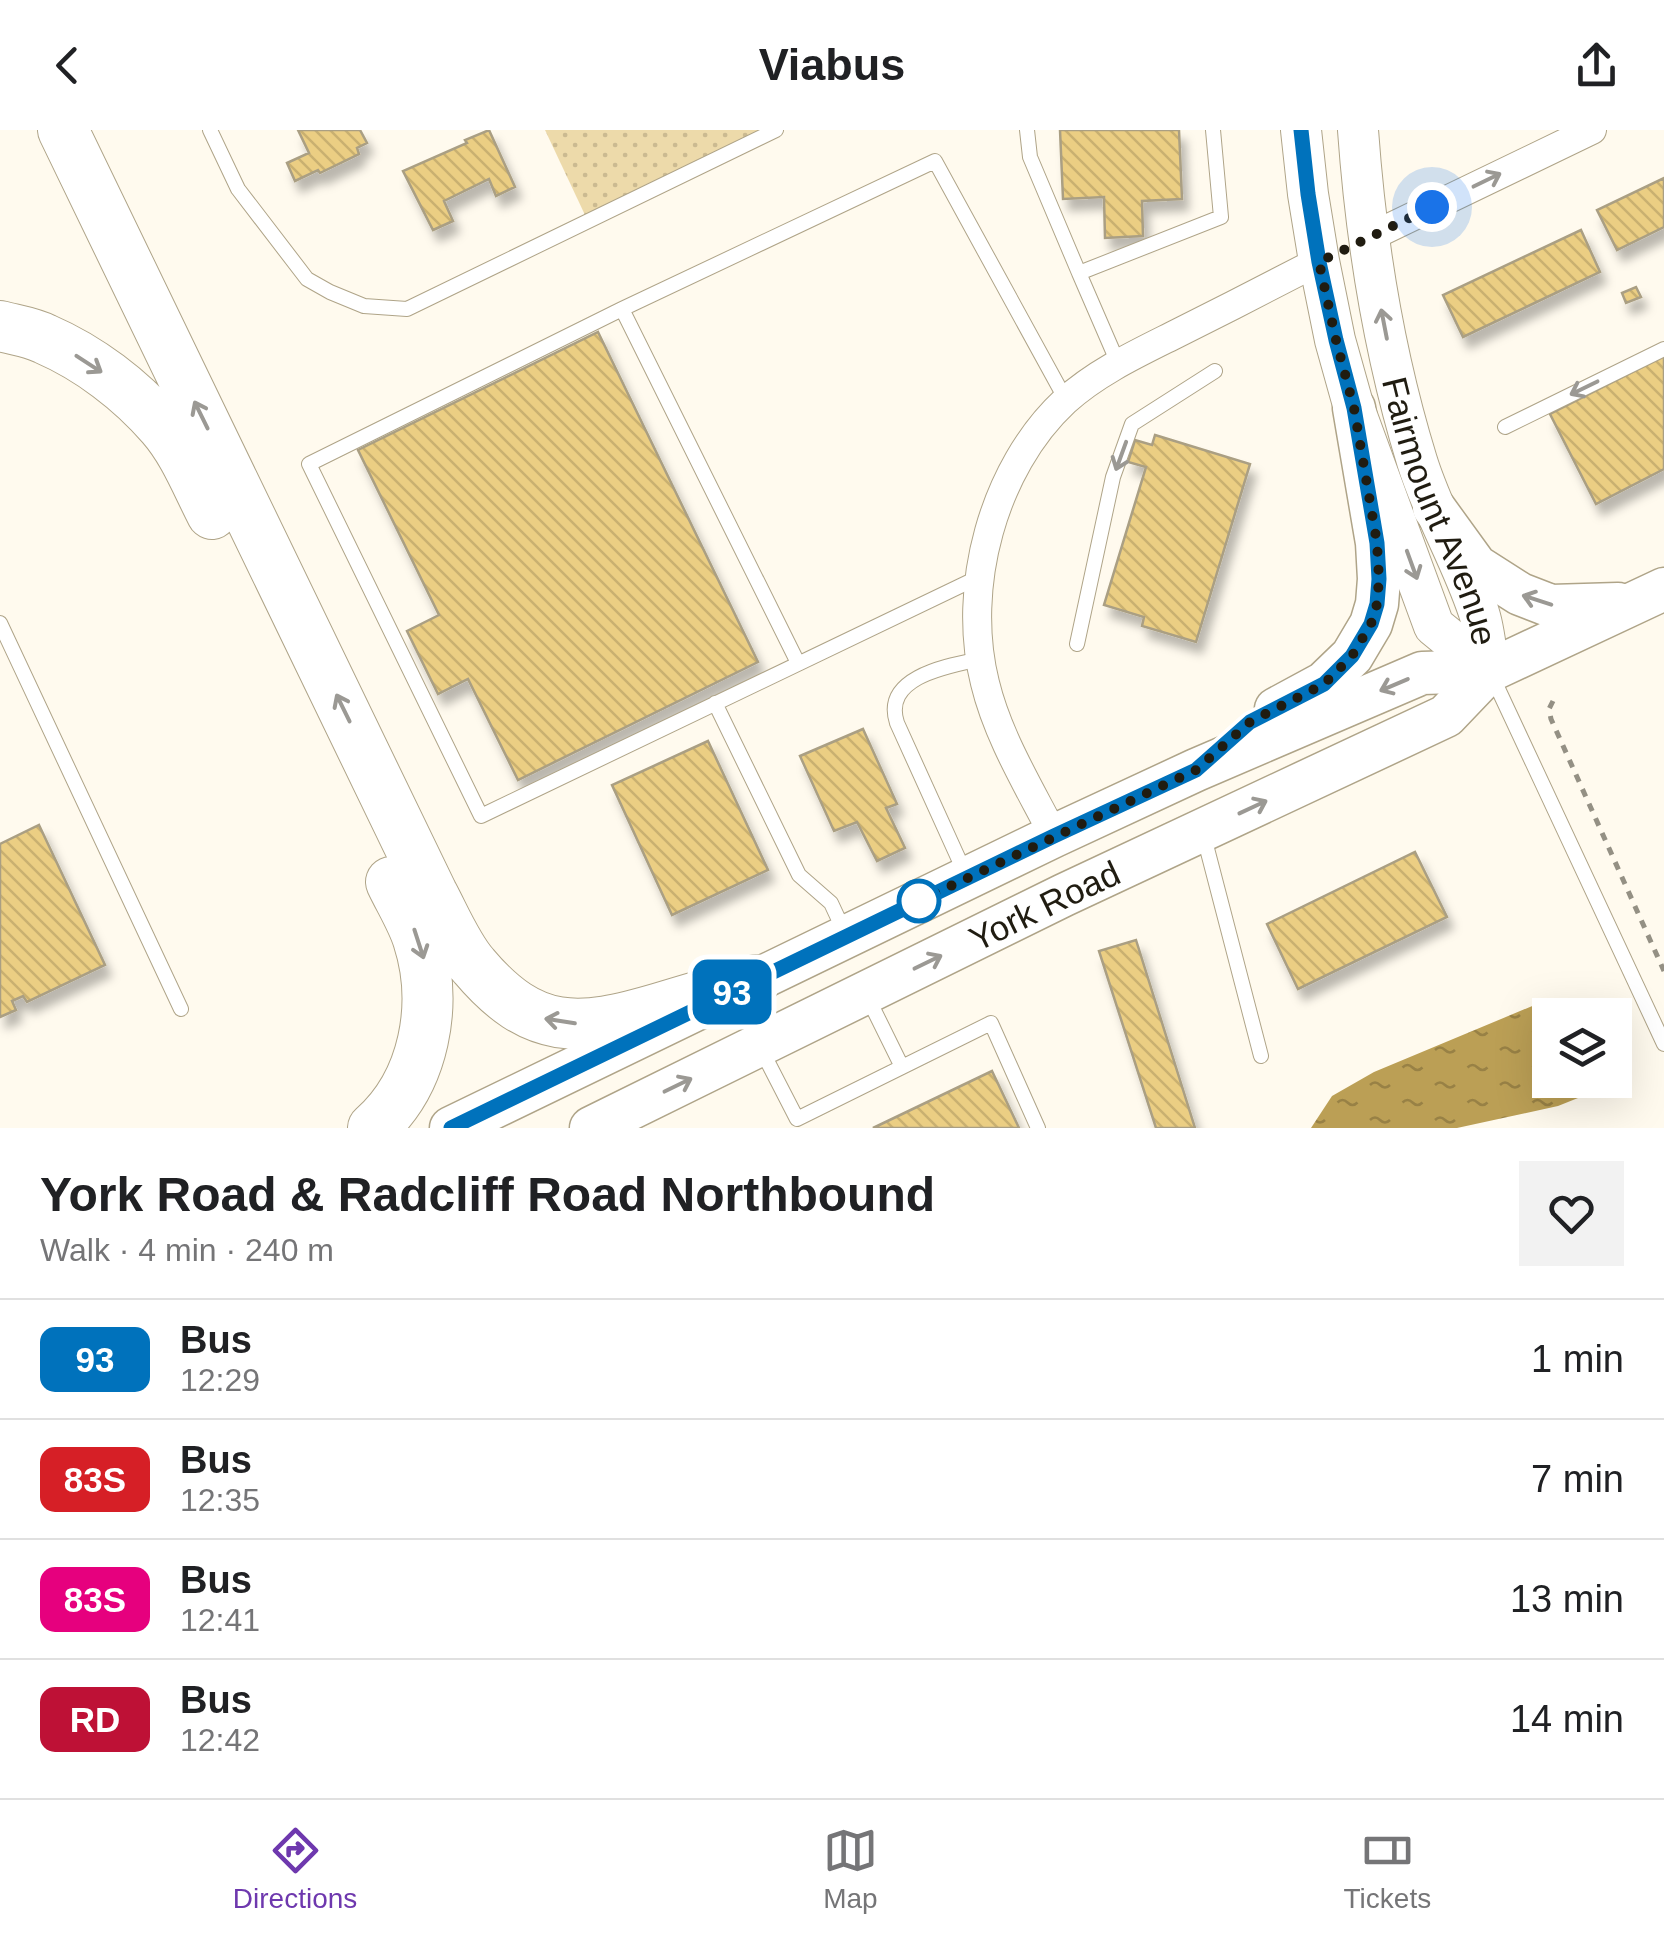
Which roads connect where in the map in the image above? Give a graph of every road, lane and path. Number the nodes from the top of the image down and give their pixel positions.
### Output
1 (62, 130) edge
2 (210, 130) edge
3 (776, 130) edge
4 (1027, 130) edge
5 (1213, 130) edge
6 (1301, 130) edge
7 (1358, 130) edge
8 (1592, 130) edge
9 (1368, 238) junction
10 (1319, 262) junction
11 (1080, 273) junction
12 (622, 310) junction
13 (0, 326) edge
14 (1664, 348) edge
15 (1118, 364) junction
16 (1216, 371) dead end
17 (1066, 400) junction
18 (1354, 408) junction
19 (1505, 427) dead end
20 (1434, 508) junction
21 (980, 576) junction
22 (1649, 597) edge
23 (0, 622) edge
24 (1078, 644) dead end
25 (7, 655) edge
26 (980, 659) junction
27 (798, 663) junction
28 (1489, 670) junction
29 (1554, 701) dead end
30 (715, 703) junction
31 (1196, 770) junction
32 (1202, 832) junction
33 (1054, 836) junction
34 (968, 878) junction
35 (847, 936) junction
36 (1664, 971) edge
37 (756, 980) junction
38 (866, 993) junction
39 (181, 1009) dead end
40 (1664, 1044) edge
41 (760, 1046) junction
42 (1261, 1056) dead end
43 (902, 1067) junction
44 (617, 1122) edge
45 (797, 1124) edge
46 (459, 1125) edge
47 (373, 1128) edge
48 (1038, 1128) edge

37 -> 1 highway
2 - 3 lane
4 - 11 lane
5 - 11 lane
6 - 10 main road, Fairmount Avenue
7 - 9 main road, Fairmount Avenue
9 -> 8 street
9 - 10 main road
20 -> 9 main road, Fairmount Avenue
10 - 15 street
10 - 18 main road, Fairmount Avenue
11 - 15 lane
12 - 17 lane
12 - 27 lane
12 - 30 lane
13 -> 47 highway
14 -> 19 lane
15 - 17 street
16 -> 24 lane
17 - 21 street
18 -> 28 main road, Fairmount Avenue
18 - 31 main road
22 -> 20 main road
20 - 28 main road, Fairmount Avenue
21 - 26 street
21 - 27 lane
22 - 28 main road, York Road
23 - 25 lane
25 - 39 lane
26 - 33 street
26 - 34 lane
27 - 30 lane
28 -> 31 main road, York Road
32 -> 28 main road, York Road
28 - 40 lane
29 - 36 path
30 - 35 lane
31 - 33 main road, York Road
38 -> 32 main road, York Road
32 - 42 lane
33 - 34 main road, York Road
34 - 35 main road, York Road
35 - 37 main road, York Road
37 - 46 main road, York Road
38 - 41 main road, York Road
38 - 43 lane
44 -> 41 main road, York Road
41 - 45 lane
43 - 45 lane
43 - 48 lane

